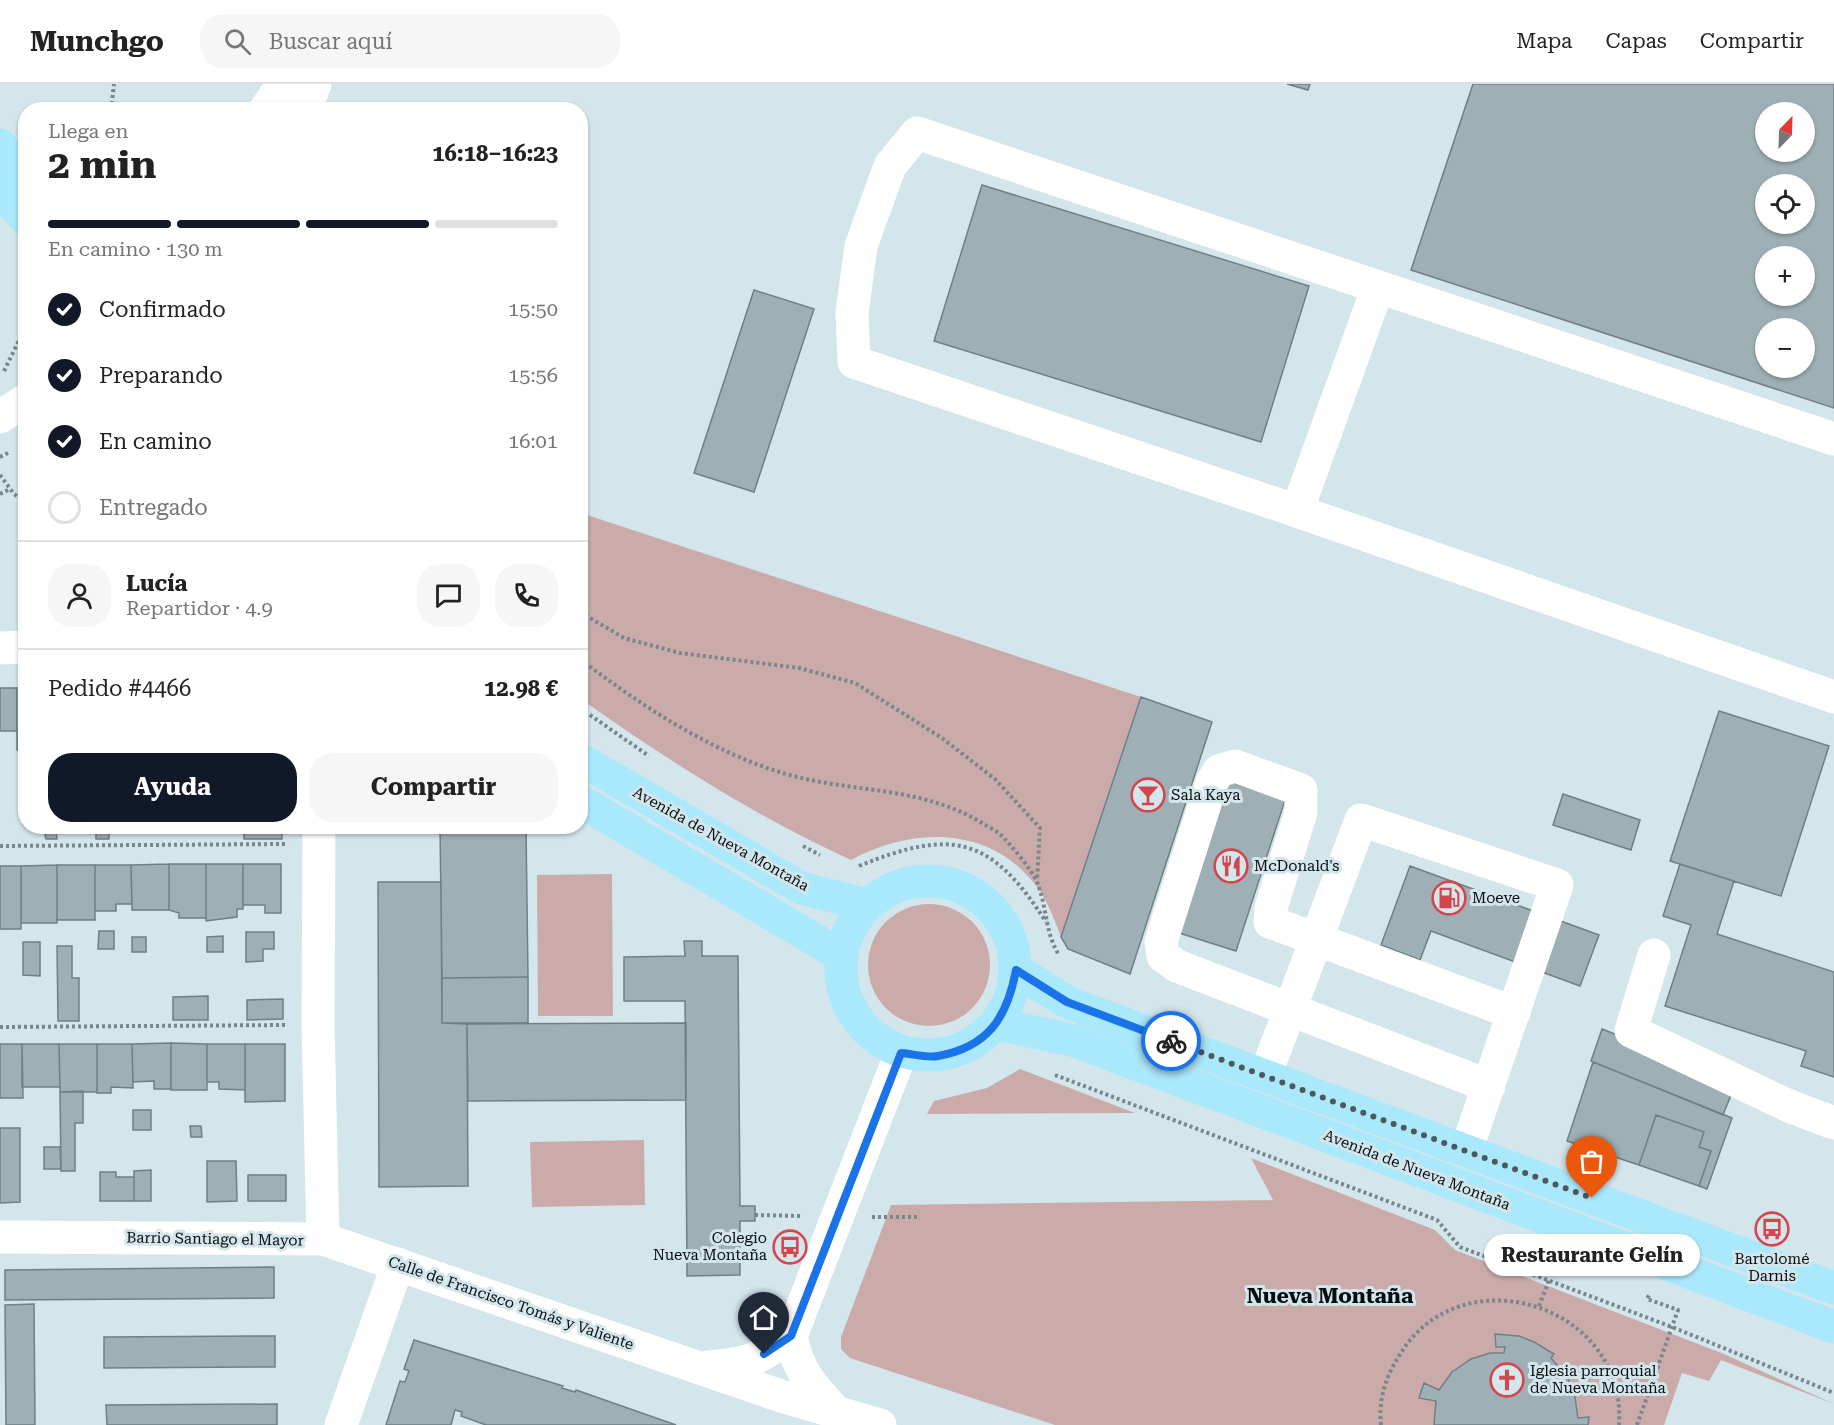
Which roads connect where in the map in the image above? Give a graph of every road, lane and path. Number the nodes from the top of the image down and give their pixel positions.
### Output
1 (114, 84) edge
2 (283, 84) edge
3 (315, 84) edge
4 (112, 102) edge
5 (271, 102) edge
6 (308, 102) edge
7 (0, 145) edge
8 (18, 166) edge
9 (0, 189) edge
10 (18, 210) edge
11 (1378, 287) junction
12 (18, 343) edge
13 (0, 374) edge
14 (18, 405) edge
15 (0, 417) edge
16 (1834, 439) edge
17 (0, 475) edge
18 (10, 489) junction
19 (0, 494) edge
20 (18, 496) edge
21 (1297, 511) junction
22 (588, 617) edge
23 (18, 647) edge
24 (0, 648) edge
25 (1834, 697) edge
26 (588, 714) edge
27 (652, 758) dead end
28 (588, 764) edge
29 (588, 806) edge
30 (319, 835) edge
31 (798, 843) dead end
32 (0, 846) edge
33 (828, 857) dead end
34 (848, 863) dead end
35 (1037, 881) dead end
36 (867, 905) junction
37 (1048, 925) dead end
38 (1316, 940) junction
39 (841, 955) junction
40 (1654, 955) dead end
41 (1016, 970) junction
42 (1291, 1008) junction
43 (1514, 1013) junction
44 (318, 1024) junction
45 (997, 1024) junction
46 (0, 1027) edge
47 (901, 1053) junction
48 (1266, 1076) junction
49 (1490, 1086) junction
50 (1834, 1123) edge
51 (1466, 1151) junction
52 (0, 1237) edge
53 (323, 1239) junction
54 (398, 1264) junction
55 (1834, 1288) edge
56 (1647, 1299) dead end
57 (1539, 1306) junction
58 (1672, 1327) junction
59 (1834, 1328) edge
60 (791, 1336) junction
61 (699, 1367) junction
62 (1834, 1393) edge
63 (834, 1410) junction
64 (341, 1425) edge
65 (880, 1425) edge
66 (1381, 1425) edge
67 (1619, 1425) edge
68 (1637, 1425) edge

1 - 4 path
2 - 5 street
3 - 6 street
7 - 8 main road
9 - 10 main road
11 - 16 street
11 - 21 street
11 - 21 street
12 - 13 path
14 - 15 street
17 - 18 path
18 - 19 path
18 - 20 path
21 - 25 street
22 - 35 path
23 - 24 street
26 - 27 path
28 - 36 main road, Avenida de Nueva Montaña
29 - 39 main road
30 - 32 path
30 - 44 street, Barrio Santiago el Mayor
31 - 33 path
34 - 37 path
36 - 39 main road
36 - 41 main road
38 - 42 street
38 - 42 street
38 - 43 street
38 - 43 street
39 - 47 main road
40 - 50 street
41 - 45 main road
41 - 48 main road
42 - 48 street
42 - 49 street
43 - 49 street
44 - 46 path
44 - 53 street, Barrio Santiago el Mayor
45 - 47 main road
45 - 59 main road, Avenida de Nueva Montaña
47 - 60 street
48 - 51 main road
49 - 51 street
51 - 55 main road
52 - 53 street, Barrio Santiago el Mayor
53 - 54 street, Calle de Francisco Tomás y Valiente
54 - 61 street, Calle de Francisco Tomás y Valiente
54 - 64 street
56 - 58 path
57 - 58 path
57 - 66 path
57 - 67 path
58 - 62 path
58 - 68 path
60 - 61 street, Calle de Francisco Tomás y Valiente
60 - 63 street, Calle de Francisco Tomás y Valiente
61 - 63 street, Calle de Francisco Tomás y Valiente
63 - 65 street, Calle de Francisco Tomás y Valiente

